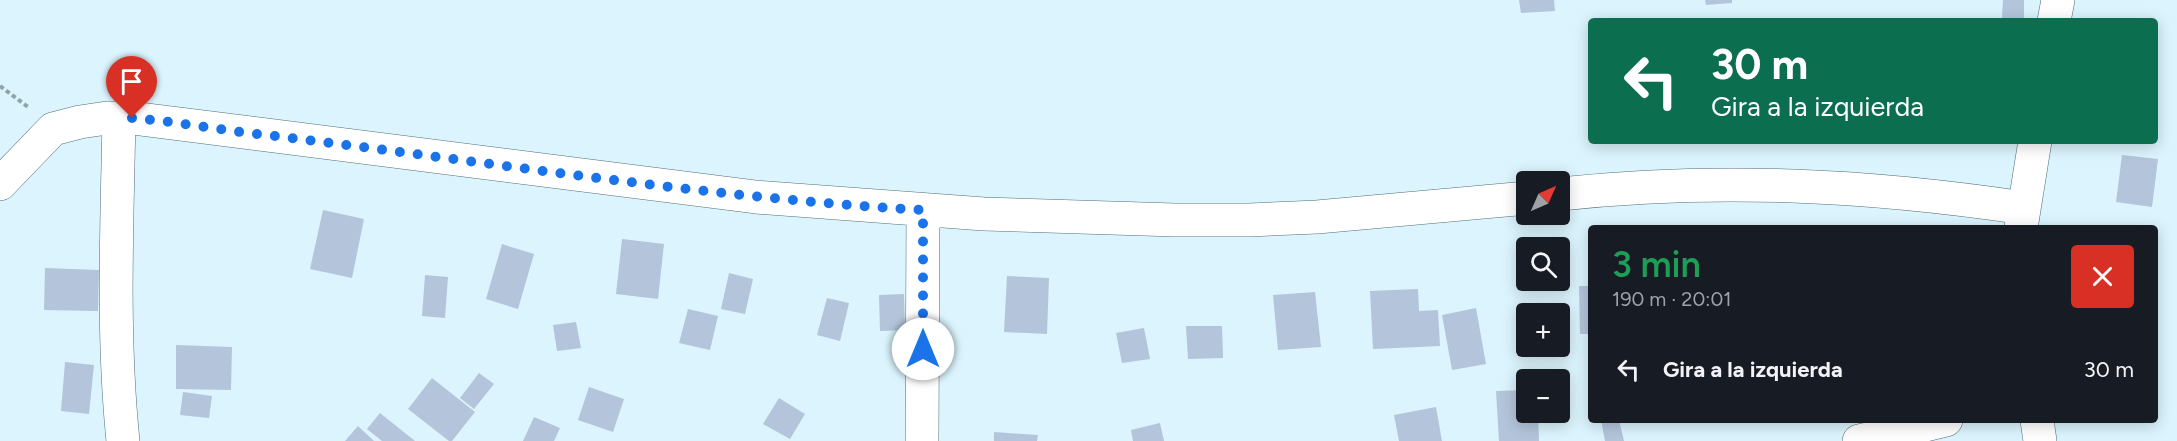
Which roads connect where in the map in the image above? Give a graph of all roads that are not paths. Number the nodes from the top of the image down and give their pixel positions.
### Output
1 (2058, 0) edge
2 (2055, 18) edge
3 (119, 118) junction
4 (2035, 144) edge
5 (0, 184) edge
6 (1570, 193) edge
7 (1516, 199) edge
8 (923, 210) junction
9 (2023, 218) edge
10 (1934, 423) edge
11 (2037, 423) edge
12 (123, 441) edge
13 (922, 441) edge
14 (1859, 441) edge
15 (2040, 441) edge

1 - 2 street
3 - 5 street
3 - 8 street
3 - 12 street
4 - 9 street
6 - 9 street
7 - 8 street
8 - 13 street
10 - 14 street
11 - 15 street

